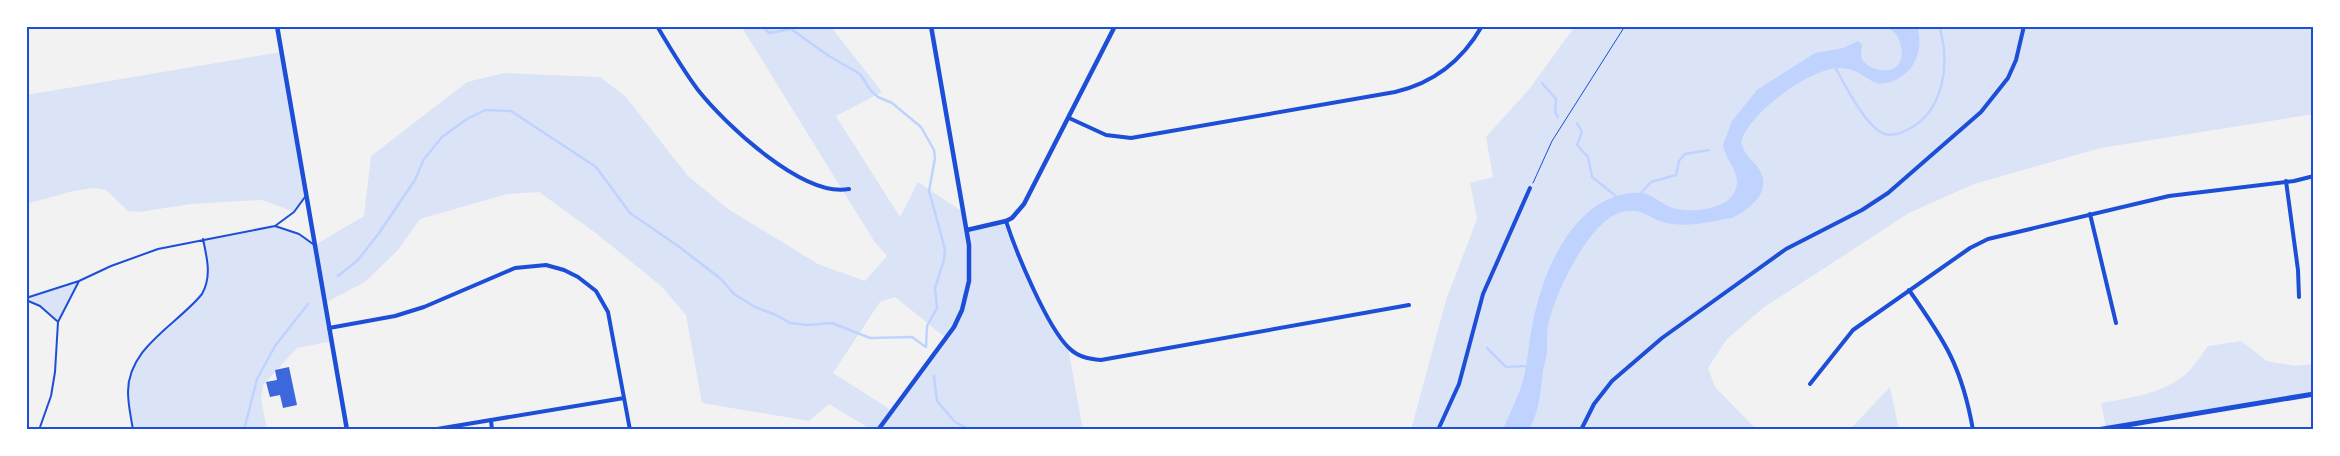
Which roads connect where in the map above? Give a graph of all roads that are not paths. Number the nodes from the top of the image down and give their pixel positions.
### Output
1 (276, 26) edge
2 (657, 26) edge
3 (931, 26) edge
4 (1115, 26) edge
5 (1482, 26) edge
6 (2024, 26) edge
7 (1069, 118) junction
8 (2314, 176) edge
9 (2286, 181) junction
10 (1530, 188) road end
11 (849, 189) dead end
12 (306, 196) junction
13 (2090, 214) junction
14 (1006, 221) junction
15 (275, 226) junction
16 (967, 230) junction
17 (203, 239) junction
18 (315, 246) junction
19 (79, 281) junction
20 (1909, 290) junction
21 (2300, 297) dead end
22 (26, 299) edge
23 (1409, 305) dead end
24 (58, 322) junction
25 (2116, 323) dead end
26 (329, 328) junction
27 (1810, 384) dead end
28 (2314, 394) edge
29 (624, 398) junction
30 (490, 420) junction
31 (39, 430) edge
32 (134, 430) edge
33 (347, 430) edge
34 (431, 430) edge
35 (492, 430) edge
36 (630, 430) edge
37 (878, 430) edge
38 (1438, 430) edge
39 (1581, 430) edge
40 (1973, 430) edge
41 (2097, 430) edge

1 - 12 street
2 - 11 street
3 - 16 street
4 - 7 street
5 - 7 street
6 - 39 street
7 - 14 street
8 - 9 street
9 - 13 street
9 - 21 street
10 - 38 street
12 - 15 lane
12 - 18 street
13 - 20 street
13 - 25 street
14 - 16 street
14 - 23 street
15 - 17 lane
15 - 18 lane
16 - 37 street
17 - 19 lane
17 - 32 lane
18 - 26 street
19 - 22 lane
19 - 24 lane
20 - 27 street
20 - 40 street
22 - 24 lane
24 - 31 lane
26 - 29 street
26 - 33 street
28 - 41 main road
29 - 30 street
29 - 36 street
30 - 34 street
30 - 35 street

